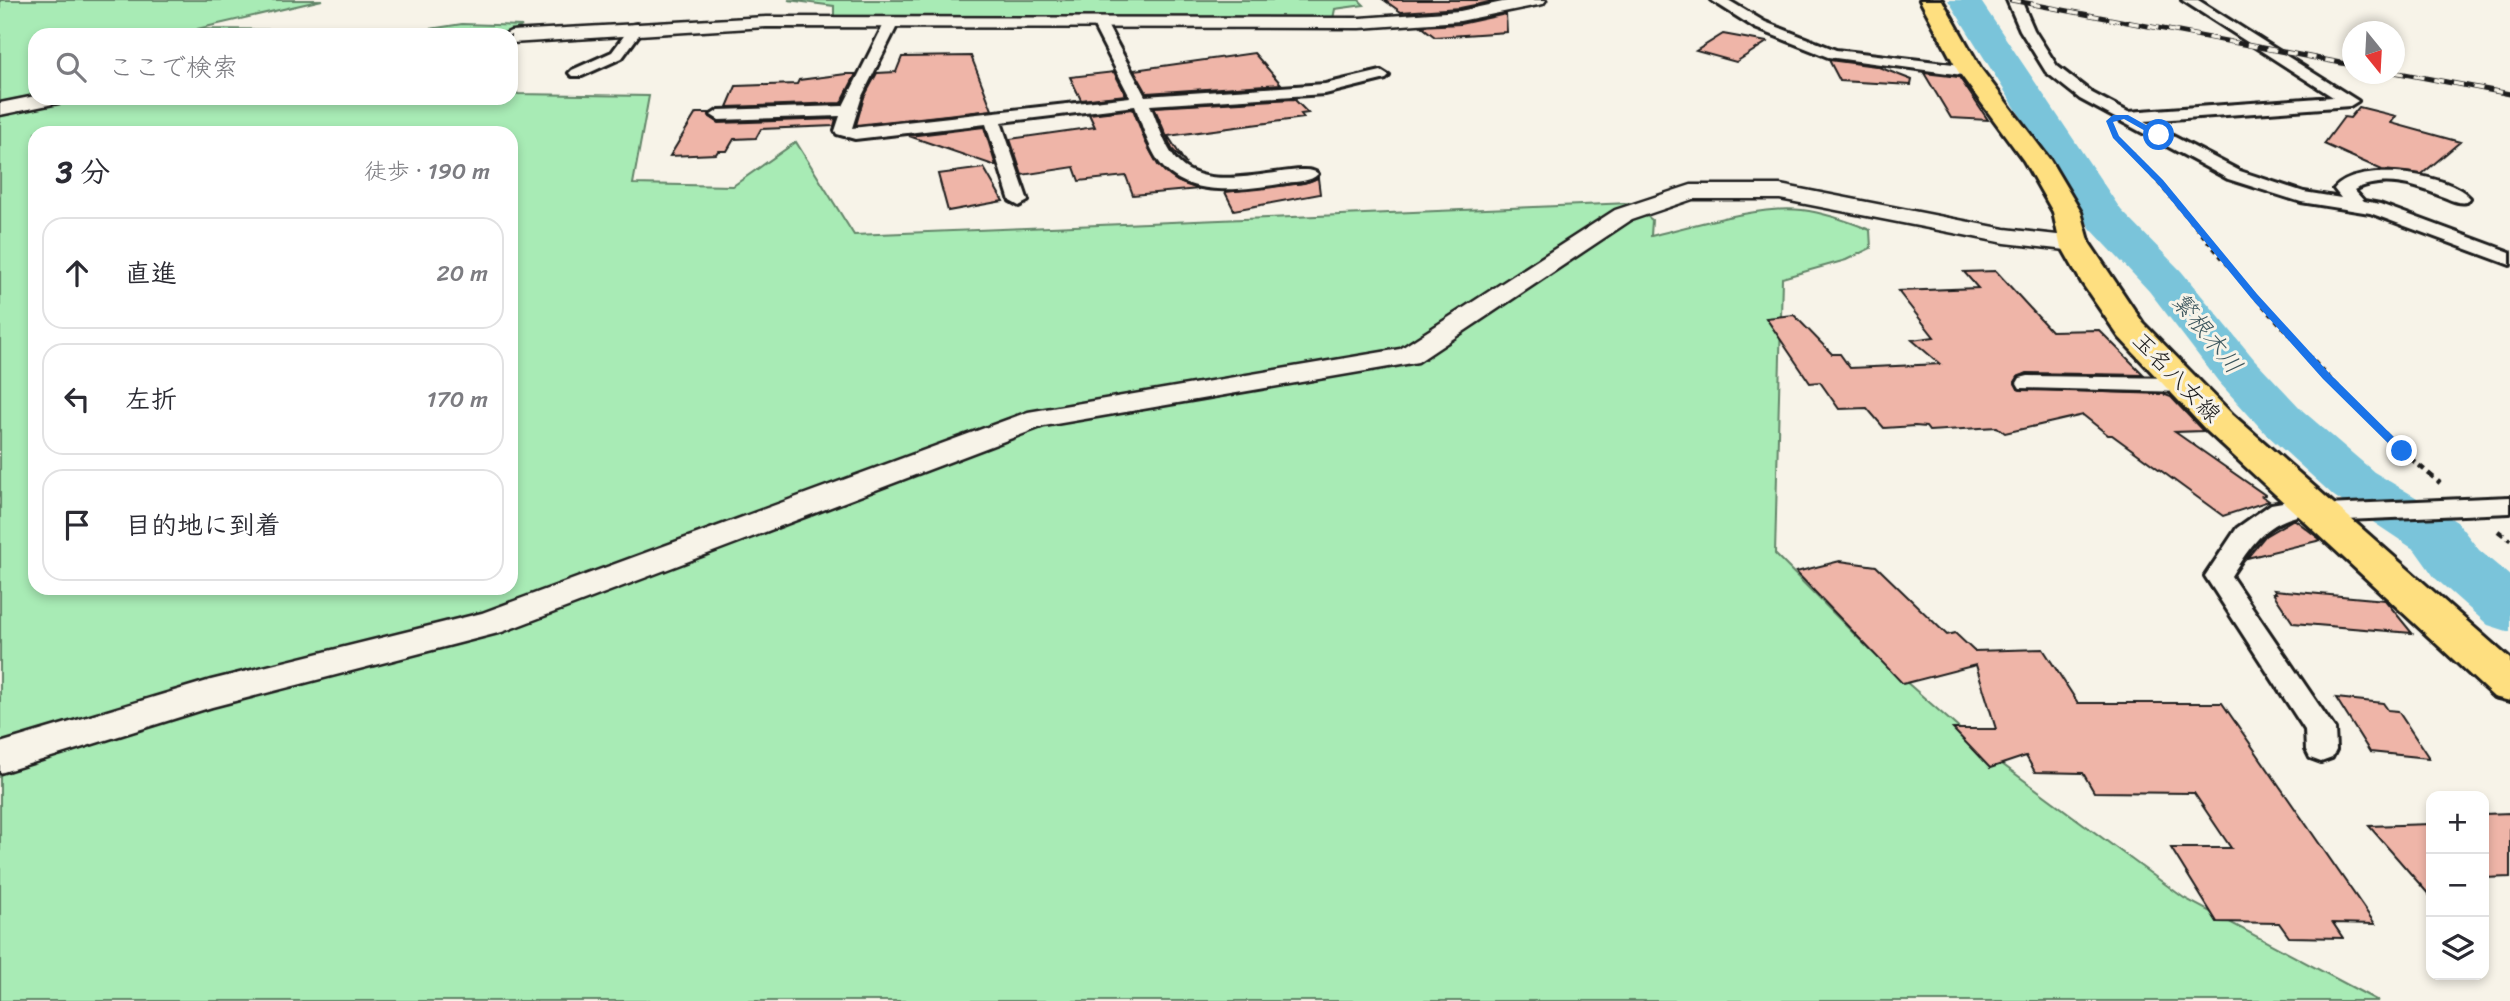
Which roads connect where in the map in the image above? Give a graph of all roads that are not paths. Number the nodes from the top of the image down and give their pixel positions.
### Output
1 (1537, 0) edge
2 (1718, 0) edge
3 (1931, 0) edge
4 (2014, 0) edge
5 (2189, 0) edge
6 (892, 22) junction
7 (1099, 23) junction
8 (637, 28) junction
9 (518, 36) edge
10 (1970, 71) junction
11 (577, 74) dead end
12 (1381, 76) dead end
13 (1140, 101) junction
14 (28, 104) edge
15 (0, 109) edge
16 (849, 111) junction
17 (719, 115) dead end
18 (2126, 117) junction
19 (992, 118) junction
20 (1309, 174) dead end
21 (2461, 198) dead end
22 (1019, 201) dead end
23 (2359, 206) junction
24 (2075, 244) junction
25 (2510, 260) edge
26 (2028, 383) dead end
27 (2184, 386) junction
28 (2510, 505) edge
29 (2329, 510) junction
30 (2510, 685) edge
31 (2321, 750) dead end
32 (0, 758) edge

1 - 7 street
2 - 10 street
3 - 10 main road, 玉名八女線
4 - 18 street
5 - 18 street
6 - 7 street
6 - 8 street
6 - 16 street
7 - 13 street
8 - 9 street
8 - 11 street
10 - 24 main road, 玉名八女線
12 - 13 street
13 - 19 street
13 - 20 street
14 - 15 street
16 - 17 street
16 - 19 street
18 - 23 street
19 - 22 street
21 - 23 street
23 - 25 street
24 - 27 main road, 玉名八女線
24 - 32 street
26 - 27 street
27 - 29 main road, 玉名八女線
28 - 29 street
29 - 30 main road, 玉名八女線
29 - 31 street

